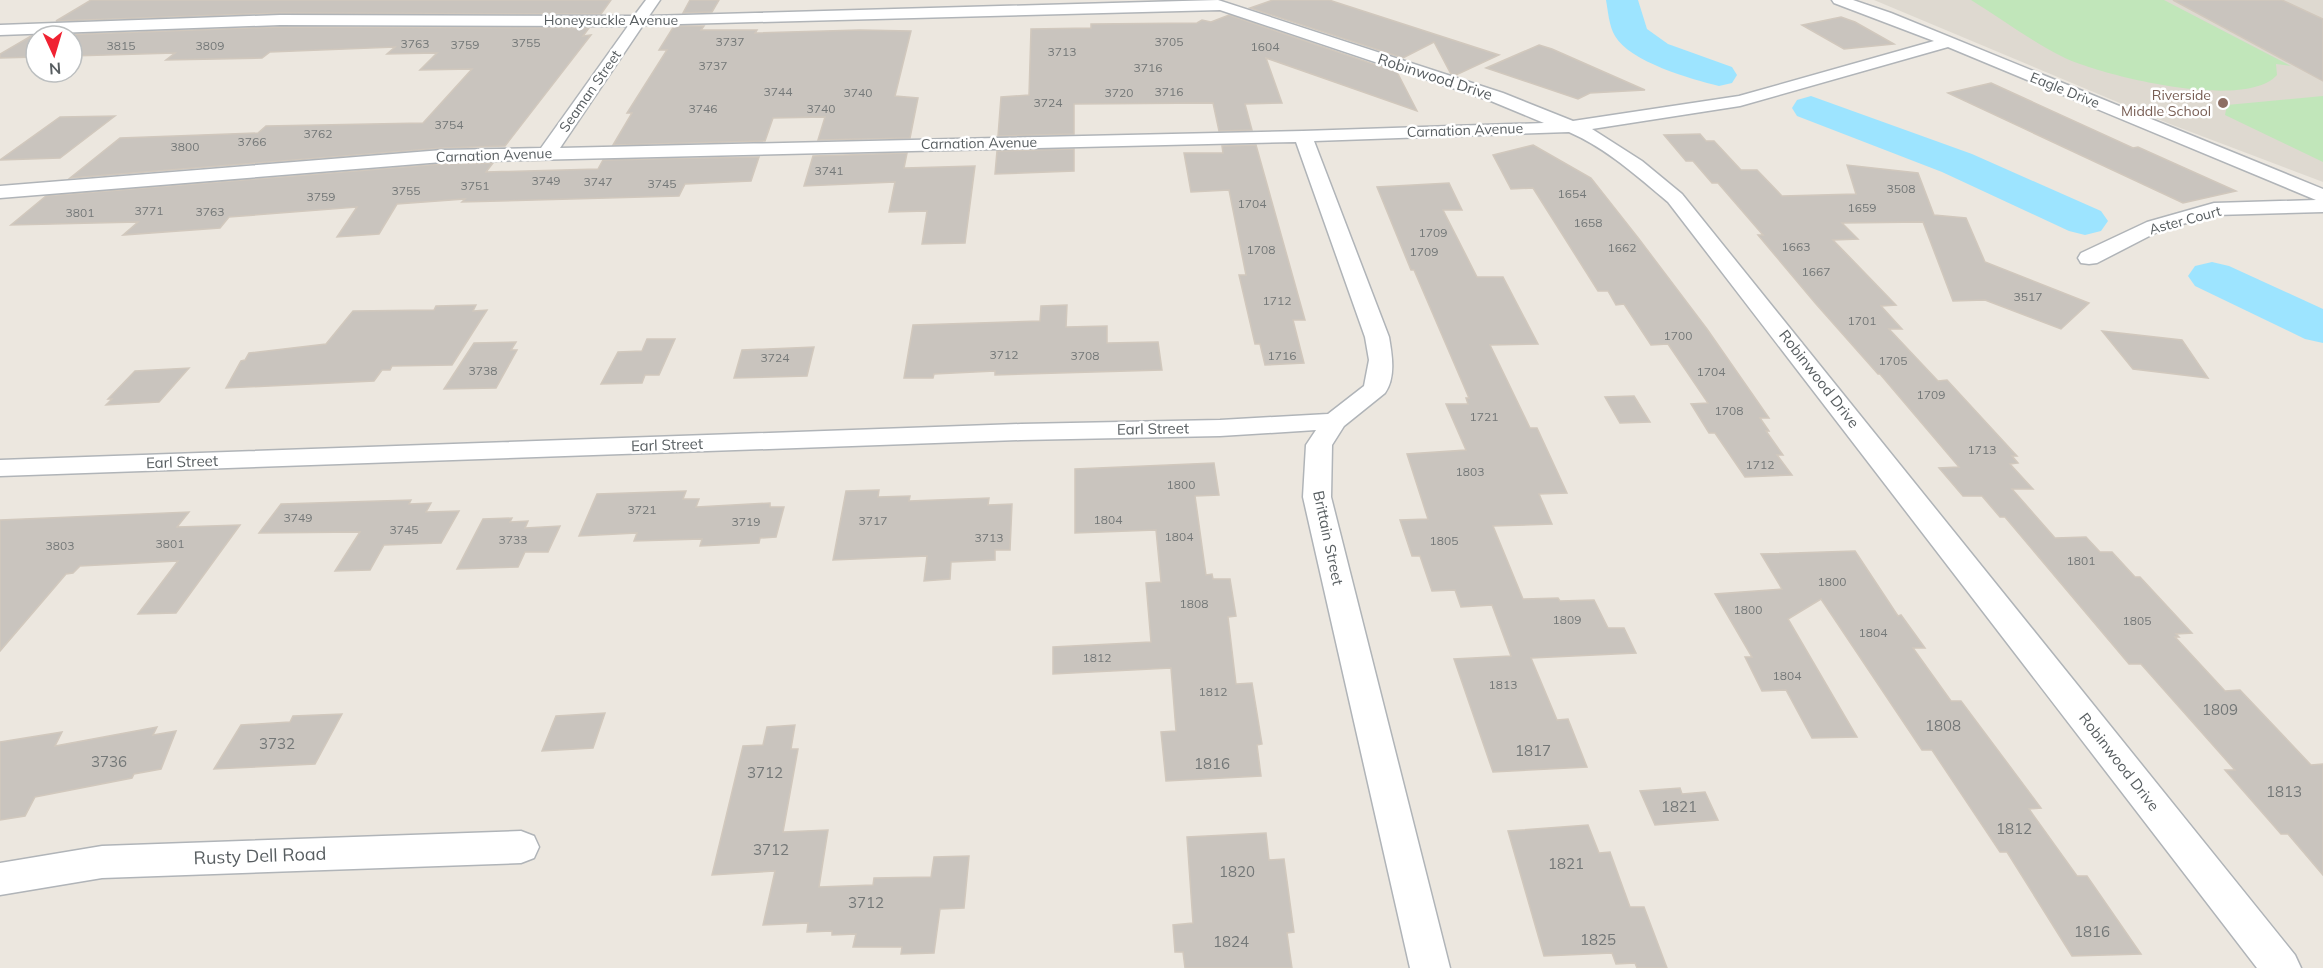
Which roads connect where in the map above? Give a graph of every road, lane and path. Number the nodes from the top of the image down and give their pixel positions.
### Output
1 (653, 0) edge
2 (1839, 0) edge
3 (1213, 3) edge
4 (638, 21) junction
5 (0, 30) edge
6 (1950, 42) junction
7 (1572, 127) junction
8 (1303, 136) junction
9 (547, 153) junction
10 (0, 192) edge
11 (2323, 196) edge
12 (2323, 206) edge
13 (2089, 258) dead end
14 (1334, 421) junction
15 (0, 468) edge
16 (521, 847) dead end
17 (0, 879) edge
18 (1430, 968) edge
19 (2281, 968) edge

1 - 4 street, Seaman Street
2 - 6 street, Eagle Drive
3 - 4 street, Honeysuckle Avenue
3 - 7 street, Robinwood Drive
4 - 5 street, Honeysuckle Avenue
4 - 9 street, Seaman Street
6 - 7 street, Carnation Avenue
6 - 11 street, Eagle Drive
7 - 8 street, Carnation Avenue
7 - 19 street, Robinwood Drive
8 - 9 street, Carnation Avenue
8 - 14 street, Brittain Street
9 - 10 street, Carnation Avenue
12 - 13 street, Aster Court
14 - 15 street, Earl Street
14 - 18 street, Brittain Street
16 - 17 street, Rusty Dell Road

